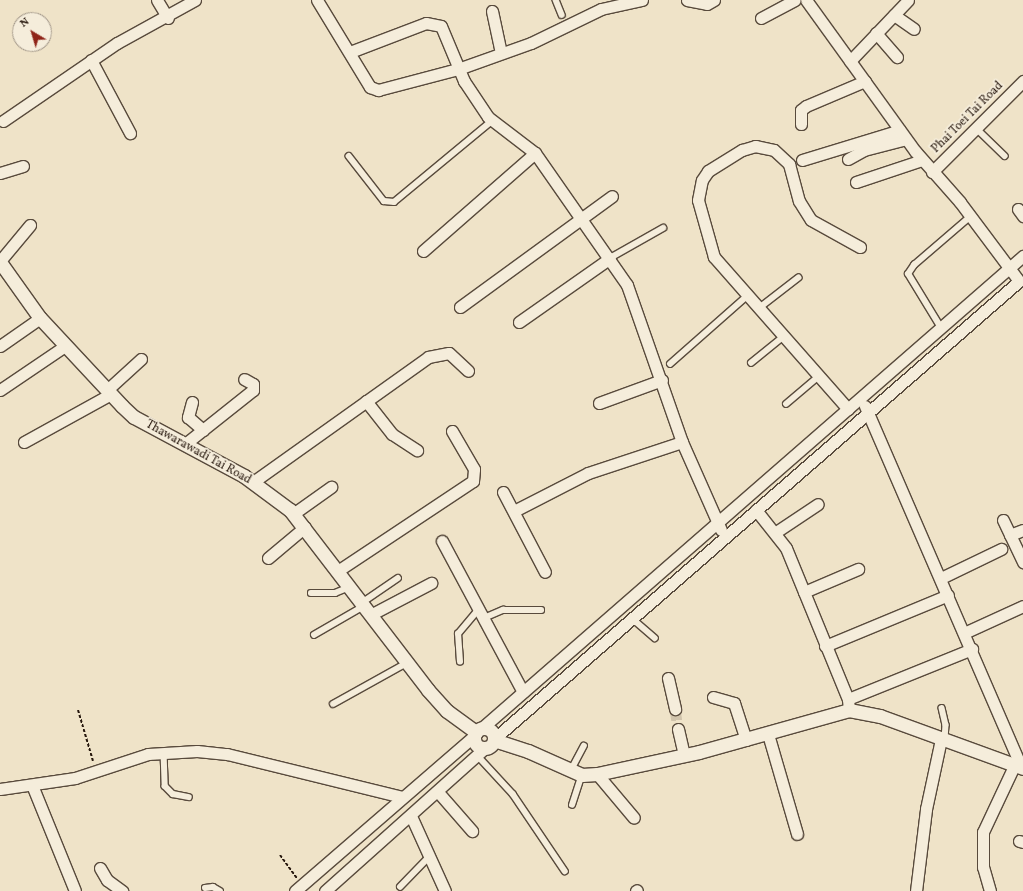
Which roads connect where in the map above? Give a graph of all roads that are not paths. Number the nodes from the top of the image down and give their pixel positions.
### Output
1 (157, 0) edge
2 (195, 0) edge
3 (317, 0) edge
4 (556, 0) edge
5 (642, 0) edge
6 (687, 0) edge
7 (714, 0) edge
8 (795, 0) edge
9 (806, 0) edge
10 (908, 0) edge
11 (492, 11) dead end
12 (562, 15) dead end
13 (894, 15) junction
14 (168, 18) junction
15 (761, 18) dead end
16 (914, 29) dead end
17 (876, 33) junction
18 (350, 52) junction
19 (502, 53) junction
20 (898, 57) dead end
21 (91, 60) junction
22 (850, 61) junction
23 (458, 69) junction
24 (865, 81) junction
25 (1023, 81) edge
26 (492, 120) junction
27 (3, 121) dead end
28 (801, 124) dead end
29 (976, 128) junction
30 (130, 133) dead end
31 (903, 135) junction
32 (535, 153) junction
33 (349, 156) dead end
34 (1004, 156) dead end
35 (848, 159) dead end
36 (802, 160) dead end
37 (922, 160) junction
38 (23, 166) dead end
39 (932, 172) junction
40 (0, 174) edge
41 (856, 182) dead end
42 (612, 196) dead end
43 (971, 216) junction
44 (580, 218) junction
45 (30, 226) dead end
46 (663, 228) dead end
47 (860, 246) dead end
48 (423, 251) dead end
49 (1023, 256) edge
50 (610, 258) junction
51 (0, 262) edge
52 (1009, 268) junction
53 (798, 278) dead end
54 (1021, 279) edge
55 (747, 296) junction
56 (460, 307) dead end
57 (758, 309) junction
58 (40, 318) junction
59 (519, 322) dead end
60 (941, 328) junction
61 (783, 337) junction
62 (0, 346) edge
63 (64, 346) junction
64 (141, 359) dead end
65 (751, 363) dead end
66 (670, 364) dead end
67 (468, 371) dead end
68 (818, 377) junction
69 (244, 380) dead end
70 (662, 380) junction
71 (0, 390) edge
72 (109, 392) junction
73 (860, 399) junction
74 (366, 401) junction
75 (192, 402) dead end
76 (599, 403) dead end
77 (786, 404) dead end
78 (848, 409) junction
79 (868, 412) junction
80 (203, 430) junction
81 (452, 431) dead end
82 (24, 442) dead end
83 (682, 442) junction
84 (185, 444) junction
85 (416, 450) dead end
86 (253, 482) junction
87 (331, 487) dead end
88 (503, 492) dead end
89 (818, 504) dead end
90 (756, 510) junction
91 (514, 511) junction
92 (293, 514) junction
93 (1003, 520) dead end
94 (717, 525) junction
95 (305, 527) junction
96 (1023, 530) edge
97 (776, 532) junction
98 (1010, 535) junction
99 (726, 537) junction
100 (442, 541) dead end
101 (1001, 549) dead end
102 (268, 558) dead end
103 (1023, 562) edge
104 (858, 569) dead end
105 (339, 570) junction
106 (545, 572) dead end
107 (398, 578) dead end
108 (941, 578) junction
109 (431, 583) dead end
110 (351, 587) junction
111 (804, 592) junction
112 (311, 594) dead end
113 (948, 595) junction
114 (1023, 606) edge
115 (367, 607) junction
116 (541, 610) dead end
117 (482, 613) junction
118 (633, 619) junction
119 (964, 633) junction
120 (314, 635) dead end
121 (655, 638) dead end
122 (826, 646) junction
123 (972, 649) junction
124 (460, 662) dead end
125 (407, 663) junction
126 (668, 678) dead end
127 (523, 692) junction
128 (713, 697) dead end
129 (333, 704) dead end
130 (848, 705) junction
131 (942, 708) dead end
132 (675, 709) tunnel mouth
133 (678, 729) tunnel mouth
134 (478, 732) junction
135 (768, 734) junction
136 (942, 739) junction
137 (746, 740) junction
138 (488, 746) junction
139 (584, 746) dead end
140 (164, 751) junction
141 (684, 755) junction
142 (1019, 767) edge
143 (576, 773) junction
144 (597, 774) junction
145 (32, 785) junction
146 (0, 788) edge
147 (438, 792) junction
148 (189, 797) dead end
149 (402, 797) junction
150 (572, 805) dead end
151 (411, 816) junction
152 (634, 818) dead end
153 (472, 831) dead end
154 (797, 834) dead end
155 (429, 857) junction
156 (100, 868) dead end
157 (565, 871) dead end
158 (400, 887) dead end
159 (205, 888) dead end
160 (299, 888) edge
161 (328, 890) edge
162 (75, 891) edge
163 (122, 891) edge
164 (220, 891) edge
165 (445, 891) edge
166 (916, 891) edge
167 (990, 891) edge

1 - 14 street
2 - 14 street
3 - 18 street
4 - 12 lane
5 - 19 street
6 - 7 street
8 - 15 street
9 - 22 street
10 - 13 street
11 - 19 street
13 - 16 street
13 - 17 street
14 - 21 street
17 - 20 street
17 - 22 street
18 - 23 street
18 - 23 street
19 - 23 street
21 - 27 street
21 - 30 street
22 - 24 street
23 - 26 street
24 - 28 street
24 - 31 street
25 - 29 street, Phai Toei Tai Road
26 - 32 street
26 - 33 lane
29 - 34 lane
29 - 39 street, Phai Toei Tai Road
31 - 35 street
31 - 36 street
31 - 37 street
32 - 44 street
32 - 48 street
37 - 39 street
37 - 41 street
38 - 40 street
39 - 43 street
42 - 44 street
43 - 52 street
43 - 60 lane
44 - 50 street
44 - 56 street
45 - 51 street
46 - 50 lane
47 - 55 street
49 - 52 street
50 - 59 street
50 - 70 street
51 - 58 street, Thawarawadi Tai Road
52 - 54 street
52 - 60 street
53 - 57 lane
54 - 79 street
55 - 57 street
55 - 66 lane
57 - 61 street
58 - 62 street
58 - 63 street, Thawarawadi Tai Road
60 - 73 street
61 - 65 lane
61 - 68 street
63 - 71 street
63 - 72 street, Thawarawadi Tai Road
64 - 72 street
67 - 74 street
68 - 77 lane
68 - 78 street
69 - 80 street
70 - 76 street
70 - 83 street
72 - 82 street
72 - 84 street, Thawarawadi Tai Road
73 - 78 street
73 - 79 street
74 - 85 street
74 - 86 street
75 - 80 street
78 - 94 street
79 - 90 street
79 - 108 street
80 - 84 street
81 - 105 street
83 - 91 street
83 - 94 street
84 - 86 street, Thawarawadi Tai Road
86 - 92 street, Thawarawadi Tai Road
87 - 92 street
88 - 91 street
89 - 97 street
90 - 97 street
90 - 99 street
91 - 106 street
92 - 95 street, Thawarawadi Tai Road
93 - 98 street
94 - 99 street
94 - 127 street
95 - 102 street
95 - 105 street, Thawarawadi Tai Road
96 - 98 street
97 - 111 street
98 - 103 street
99 - 118 street
100 - 117 street
101 - 108 street
104 - 111 street
105 - 110 street, Thawarawadi Tai Road
107 - 115 lane
108 - 113 street
109 - 115 street
110 - 112 lane
110 - 115 street, Thawarawadi Tai Road
111 - 122 street
113 - 119 street
113 - 122 street
114 - 119 street
115 - 120 lane
115 - 125 street, Thawarawadi Tai Road
116 - 117 lane
117 - 124 lane
117 - 127 street
118 - 121 lane
118 - 138 street
119 - 123 street
122 - 130 street
123 - 130 street
123 - 142 street
125 - 129 lane
125 - 134 street, Thawarawadi Tai Road
126 - 132 street
127 - 134 street
128 - 137 street
130 - 135 street
130 - 136 street
131 - 136 lane
133 - 141 street
134 - 138 street
134 - 138 street
134 - 149 street
135 - 137 street
135 - 154 street
136 - 142 street
136 - 166 street
137 - 141 street
138 - 143 street
138 - 147 street
138 - 157 lane
139 - 143 lane
140 - 145 street
140 - 148 lane
140 - 149 street
141 - 144 street
142 - 167 street
143 - 144 street
143 - 150 lane
144 - 152 street
145 - 146 street
145 - 162 street
147 - 151 street
147 - 153 street
149 - 160 street
151 - 155 street
151 - 161 street
155 - 158 lane
155 - 165 street
156 - 163 street
159 - 164 lane

